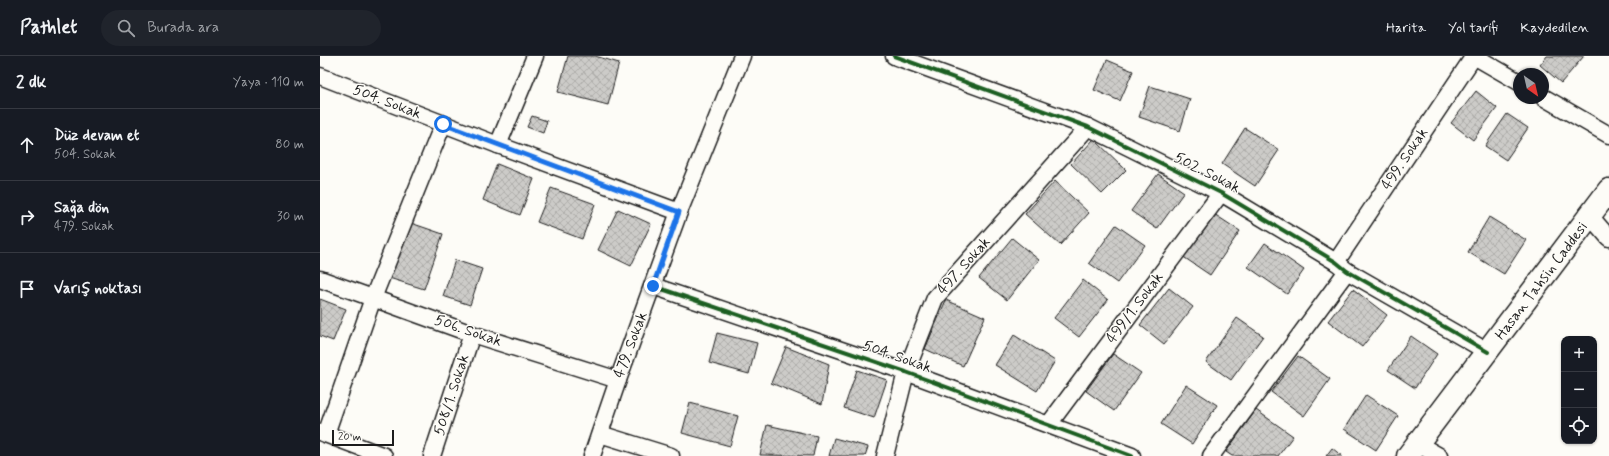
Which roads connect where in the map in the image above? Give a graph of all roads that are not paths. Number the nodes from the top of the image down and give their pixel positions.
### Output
1 (535, 56) edge
2 (742, 56) edge
3 (894, 56) edge
4 (1474, 56) edge
5 (929, 62) edge
6 (320, 76) edge
7 (1513, 79) edge
8 (1549, 100) edge
9 (443, 124) junction
10 (1088, 127) junction
11 (1609, 135) edge
12 (498, 145) junction
13 (1609, 190) edge
14 (1221, 193) junction
15 (679, 212) junction
16 (1590, 216) junction
17 (1609, 238) edge
18 (1341, 267) junction
19 (320, 279) edge
20 (653, 286) junction
21 (373, 298) junction
22 (472, 334) junction
23 (1488, 352) junction
24 (906, 372) junction
25 (618, 380) junction
26 (1049, 424) junction
27 (323, 433) edge
28 (600, 434) junction
29 (1413, 450) edge
30 (384, 456) edge
31 (432, 456) edge
32 (592, 456) edge
33 (671, 456) edge
34 (885, 456) edge
35 (1132, 456) edge
36 (1211, 456) edge
37 (1439, 456) edge

1 - 12 street
2 - 15 street, 479. Sokak
3 - 5 street, 502. Sokak
4 - 7 street
4 - 18 street, 499. Sokak
5 - 10 street, 502. Sokak
6 - 9 street, 504. Sokak
8 - 11 street
9 - 12 street, 504. Sokak
9 - 21 street
10 - 14 street, 502. Sokak
10 - 24 street, 497. Sokak
12 - 15 street, 504. Sokak
13 - 16 street, Hasan Tahsin Caddesi
14 - 18 street, 502. Sokak
14 - 26 street, 499/1. Sokak
15 - 20 street, 479. Sokak
16 - 17 street
16 - 23 street, Hasan Tahsin Caddesi
18 - 23 street, 502. Sokak
18 - 36 street, 499. Sokak
19 - 21 street, 506. Sokak
20 - 24 street, 504. Sokak
20 - 25 street, 479. Sokak
21 - 22 street, 506. Sokak
21 - 27 street
22 - 25 street, 506. Sokak
22 - 31 street, 508/1. Sokak
23 - 29 street, Hasan Tahsin Caddesi
24 - 26 street, 504. Sokak
24 - 34 street, 497. Sokak
25 - 28 street, 479. Sokak
26 - 35 street, 504. Sokak
27 - 30 street
28 - 32 street, 479. Sokak
28 - 33 street
29 - 37 street

